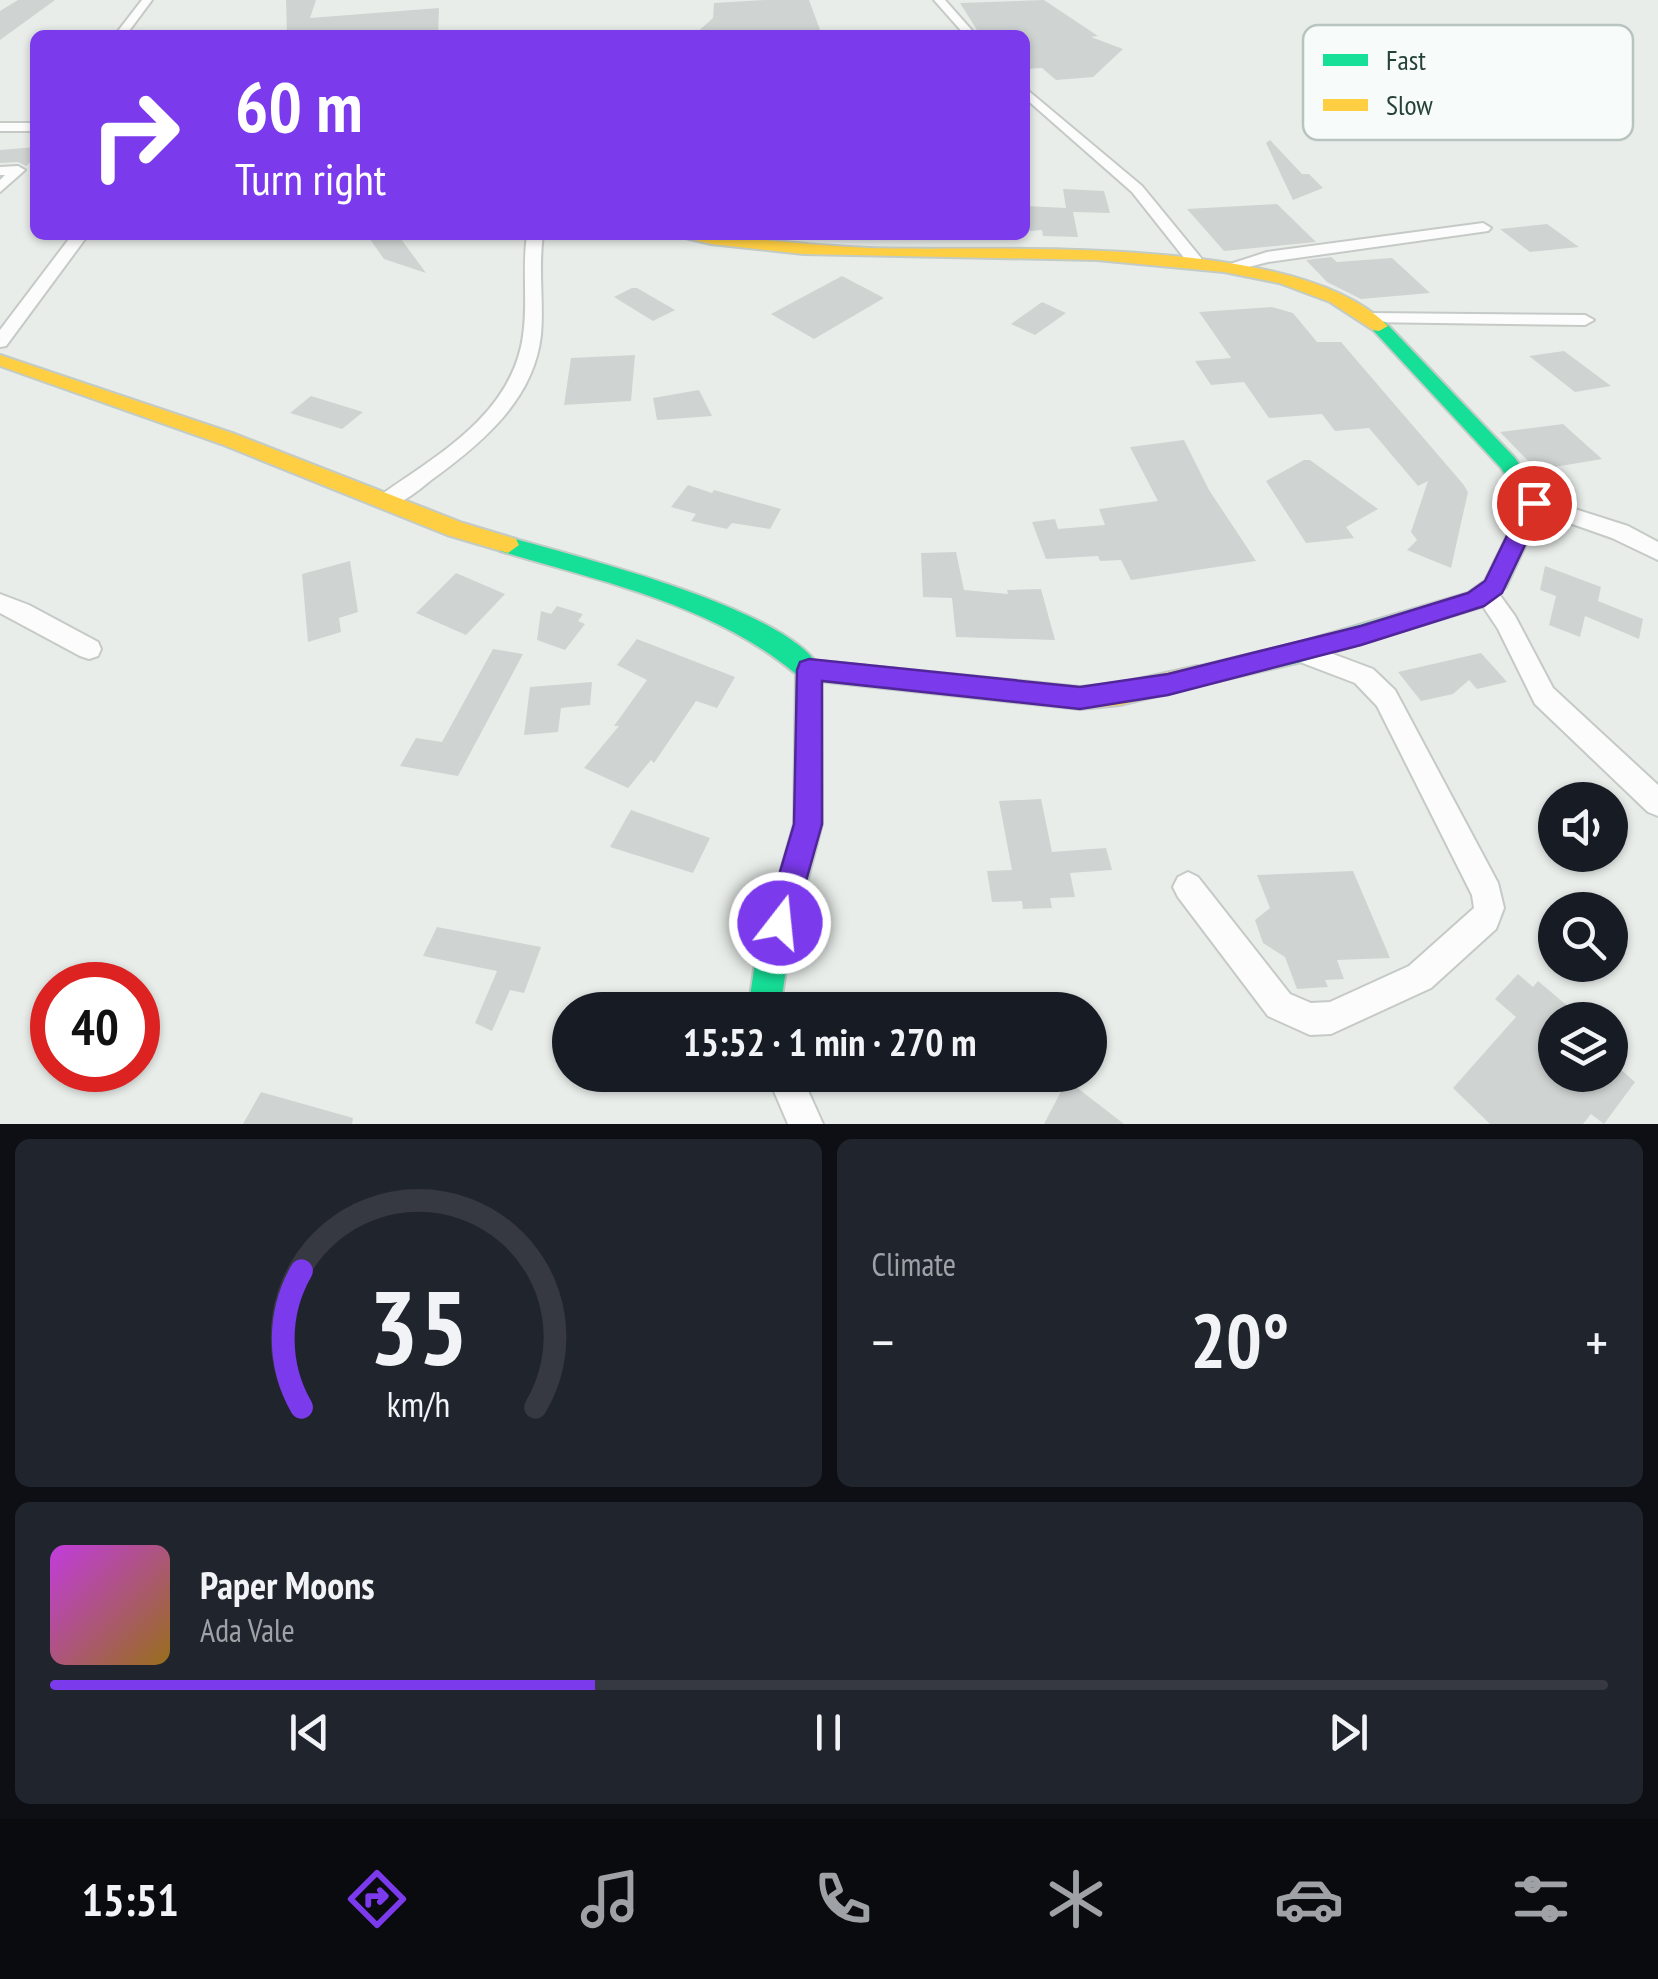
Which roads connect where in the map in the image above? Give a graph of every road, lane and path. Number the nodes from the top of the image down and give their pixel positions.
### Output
1 (147, 0) edge
2 (939, 0) edge
3 (124, 30) edge
4 (966, 30) edge
5 (1030, 96) edge
6 (0, 126) edge
7 (30, 127) edge
8 (30, 128) edge
9 (0, 143) edge
10 (0, 171) edge
11 (0, 188) edge
12 (1483, 228) dead end
13 (76, 240) edge
14 (534, 240) edge
15 (717, 240) edge
16 (1195, 261) junction
17 (1229, 267) junction
18 (1370, 318) junction
19 (1585, 320) dead end
20 (0, 342) edge
21 (0, 360) edge
22 (389, 499) junction
23 (1534, 503) junction
24 (1658, 552) edge
25 (1486, 594) junction
26 (0, 604) edge
27 (89, 649) dead end
28 (1300, 652) junction
29 (809, 670) junction
30 (1658, 803) edge
31 (1188, 887) dead end
32 (767, 992) edge
33 (792, 1092) edge
34 (806, 1124) edge

1 - 3 street
2 - 4 street
5 - 16 street
6 - 7 street
8 - 9 street
10 - 11 street
12 - 17 street
13 - 20 street
14 - 22 street
15 - 16 street
16 - 17 street
17 - 18 street
18 - 19 street
18 - 23 street
21 - 22 street
22 - 29 street
23 - 24 street
23 - 25 street
25 - 28 street
25 - 30 street
26 - 27 street
28 - 29 street
28 - 31 street
29 - 32 street
33 - 34 street

